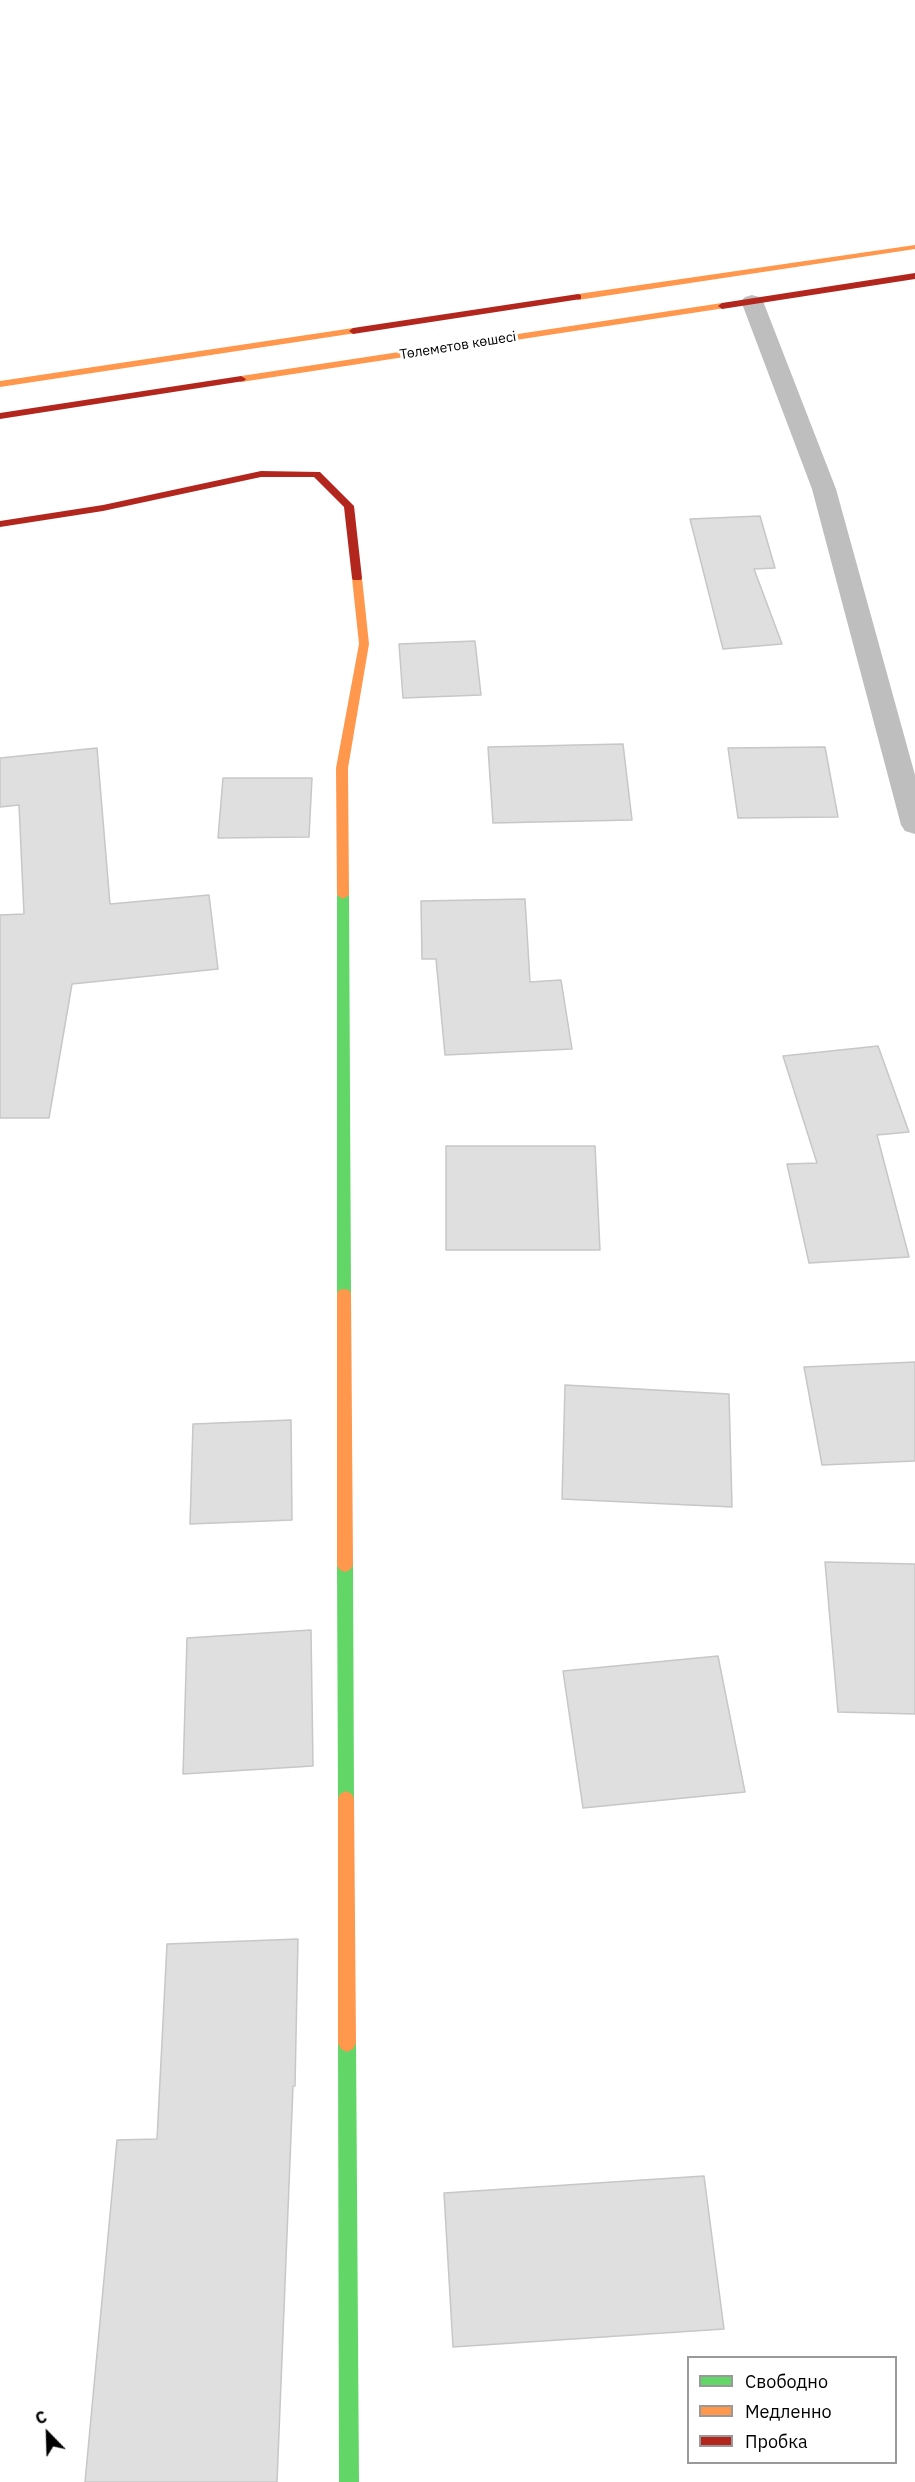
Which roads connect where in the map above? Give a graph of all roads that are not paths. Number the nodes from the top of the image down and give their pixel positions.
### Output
1 (915, 247) edge
2 (915, 276) edge
3 (752, 301) junction
4 (0, 384) edge
5 (0, 416) edge
6 (0, 524) edge
7 (915, 825) edge
8 (349, 2482) edge

1 - 4 main road, Төлеметов көшесі
2 - 3 main road, Төлеметов көшесі
3 - 5 main road, Төлеметов көшесі
3 - 7 street
6 - 8 main road

